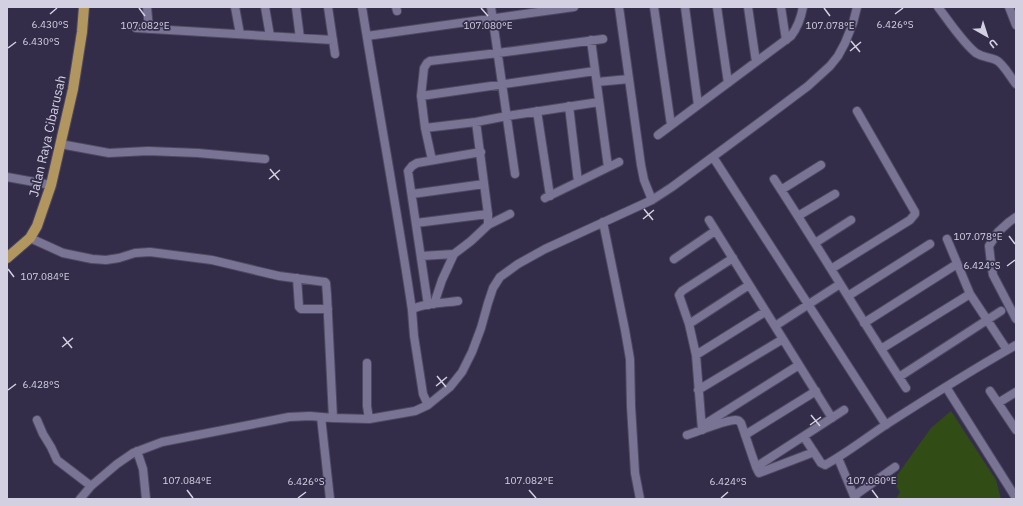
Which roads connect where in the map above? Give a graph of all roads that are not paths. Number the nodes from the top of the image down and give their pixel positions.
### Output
1 (84, 7) edge
2 (146, 7) edge
3 (235, 7) edge
4 (265, 7) edge
5 (296, 7) edge
6 (328, 7) edge
7 (362, 7) edge
8 (491, 7) edge
9 (574, 7) edge
10 (619, 7) edge
11 (654, 7) edge
12 (684, 7) edge
13 (717, 7) edge
14 (748, 7) edge
15 (781, 7) edge
16 (803, 7) edge
17 (856, 7) edge
18 (938, 7) edge
19 (1009, 7) edge
20 (493, 18) junction
21 (1016, 25) edge
22 (136, 28) dead end
23 (149, 29) junction
24 (240, 34) junction
25 (270, 36) junction
26 (366, 36) junction
27 (300, 38) junction
28 (603, 39) dead end
29 (333, 40) junction
30 (591, 40) junction
31 (786, 40) junction
32 (498, 53) junction
33 (335, 54) dead end
34 (756, 62) junction
35 (595, 71) junction
36 (629, 79) junction
37 (1015, 80) edge
38 (596, 82) junction
39 (728, 83) junction
40 (502, 84) junction
41 (421, 96) junction
42 (599, 102) junction
43 (698, 105) junction
44 (569, 106) junction
45 (537, 111) junction
46 (857, 111) dead end
47 (507, 116) junction
48 (476, 122) junction
49 (671, 125) junction
50 (425, 128) junction
51 (658, 135) dead end
52 (60, 144) junction
53 (480, 152) junction
54 (713, 158) junction
55 (265, 159) dead end
56 (432, 160) junction
57 (619, 162) dead end
58 (821, 164) dead end
59 (608, 167) junction
60 (515, 174) dead end
61 (7, 177) edge
62 (774, 179) dead end
63 (578, 182) junction
64 (484, 184) junction
65 (51, 185) junction
66 (781, 190) junction
67 (412, 194) junction
68 (835, 194) dead end
69 (650, 196) junction
70 (488, 214) junction
71 (510, 214) dead end
72 (798, 216) junction
73 (1016, 217) edge
74 (709, 220) dead end
75 (851, 220) dead end
76 (603, 222) junction
77 (416, 223) junction
78 (488, 225) junction
79 (715, 231) junction
80 (30, 238) junction
81 (947, 239) dead end
82 (815, 243) junction
83 (930, 244) dead end
84 (454, 254) junction
85 (421, 256) junction
86 (7, 258) edge
87 (733, 258) junction
88 (674, 259) dead end
89 (957, 264) junction
90 (831, 269) junction
91 (297, 278) junction
92 (840, 284) junction
93 (749, 285) junction
94 (970, 294) junction
95 (848, 296) junction
96 (458, 301) dead end
97 (431, 304) junction
98 (808, 304) junction
99 (328, 309) junction
100 (412, 310) junction
101 (1001, 311) dead end
102 (765, 312) junction
103 (1016, 319) edge
104 (987, 320) junction
105 (864, 323) junction
106 (689, 324) junction
107 (775, 326) junction
108 (783, 339) junction
109 (1016, 345) edge
110 (881, 349) junction
111 (1007, 350) junction
112 (696, 355) junction
113 (368, 363) dead end
114 (799, 366) junction
115 (899, 377) junction
116 (946, 387) junction
117 (906, 388) dead end
118 (698, 390) junction
119 (816, 391) junction
120 (990, 391) dead end
121 (1016, 392) edge
122 (998, 403) junction
123 (427, 405) junction
124 (844, 410) dead end
125 (332, 413) junction
126 (321, 417) junction
127 (368, 418) junction
128 (832, 418) junction
129 (37, 420) dead end
130 (886, 425) junction
131 (702, 428) junction
132 (1016, 429) edge
133 (745, 435) junction
134 (687, 436) dead end
135 (804, 436) junction
136 (137, 451) junction
137 (814, 452) junction
138 (838, 458) junction
139 (756, 467) junction
140 (895, 467) dead end
141 (89, 485) junction
142 (1013, 486) edge
143 (855, 497) edge
144 (1016, 498) edge
145 (80, 499) edge
146 (146, 499) edge
147 (330, 499) edge
148 (640, 499) edge

1 - 52 main road, Jalan Raya Cibarusah
2 - 23 street
3 - 24 street
4 - 25 street
5 - 27 street
6 - 29 street
7 - 26 street
8 - 20 street
9 - 20 street
10 - 36 street
11 - 49 street
12 - 43 street
13 - 39 street
14 - 34 street
15 - 31 street
16 - 31 street
17 - 54 street
18 - 37 street
19 - 21 street
20 - 26 street
20 - 32 street
22 - 23 street
23 - 24 street
24 - 25 street
25 - 27 street
26 - 100 street
27 - 29 street
28 - 30 street
29 - 33 street
30 - 32 street
30 - 35 street
31 - 34 street
32 - 40 street
32 - 41 street
34 - 39 street
35 - 38 street
35 - 40 street
36 - 38 street
36 - 69 street
38 - 42 street
39 - 43 street
40 - 41 street
40 - 47 street
41 - 50 street
42 - 44 street
42 - 59 street
43 - 49 street
44 - 45 street
44 - 63 street
45 - 47 street
45 - 63 street
46 - 90 street
47 - 48 street
47 - 60 street
48 - 50 street
48 - 53 street
49 - 51 street
50 - 56 street
52 - 55 street
52 - 65 main road, Jalan Raya Cibarusah
53 - 56 street
53 - 64 street
54 - 69 street
54 - 98 street
56 - 67 street
57 - 59 street
58 - 66 street
59 - 63 street
61 - 65 street
62 - 66 street
64 - 67 street
64 - 70 street
65 - 80 main road, Jalan Raya Cibarusah
66 - 72 street
67 - 77 street
68 - 72 street
69 - 76 street
70 - 77 street
70 - 78 street
71 - 78 street
72 - 82 street
73 - 103 street
74 - 79 street
75 - 82 street
76 - 123 street
76 - 148 street
77 - 85 street
78 - 84 street
79 - 87 street
79 - 88 street
80 - 86 main road, Jalan Raya Cibarusah
80 - 91 street
81 - 89 street
82 - 90 street
83 - 95 street
84 - 85 street
84 - 97 street
85 - 97 street
87 - 93 street
87 - 106 street
89 - 94 street
89 - 105 street
90 - 92 street
91 - 99 street
91 - 99 street
92 - 95 street
92 - 98 street
93 - 102 street
93 - 106 street
94 - 104 street
94 - 110 street
95 - 105 street
96 - 97 street
97 - 100 street
98 - 107 street
98 - 130 street
99 - 125 street
100 - 123 street
101 - 104 street
102 - 107 street
102 - 112 street
104 - 111 street
104 - 115 street
105 - 110 street
106 - 112 street
107 - 108 street
108 - 114 street
108 - 118 street
109 - 111 street
110 - 115 street
111 - 116 street
112 - 118 street
113 - 127 street
114 - 119 street
114 - 131 street
115 - 117 street
116 - 130 street
116 - 142 street
118 - 131 street
119 - 128 street
119 - 133 street
120 - 122 street
121 - 122 street
122 - 132 street
123 - 127 street
124 - 128 street
125 - 126 street
125 - 127 street
126 - 136 street
126 - 147 street
128 - 135 street
129 - 141 street
130 - 138 street
131 - 133 street
131 - 134 street
133 - 139 street
135 - 137 street
135 - 139 street
136 - 141 street
136 - 146 street
137 - 138 street
137 - 139 street
138 - 143 street
140 - 143 street
141 - 145 street
142 - 144 street

